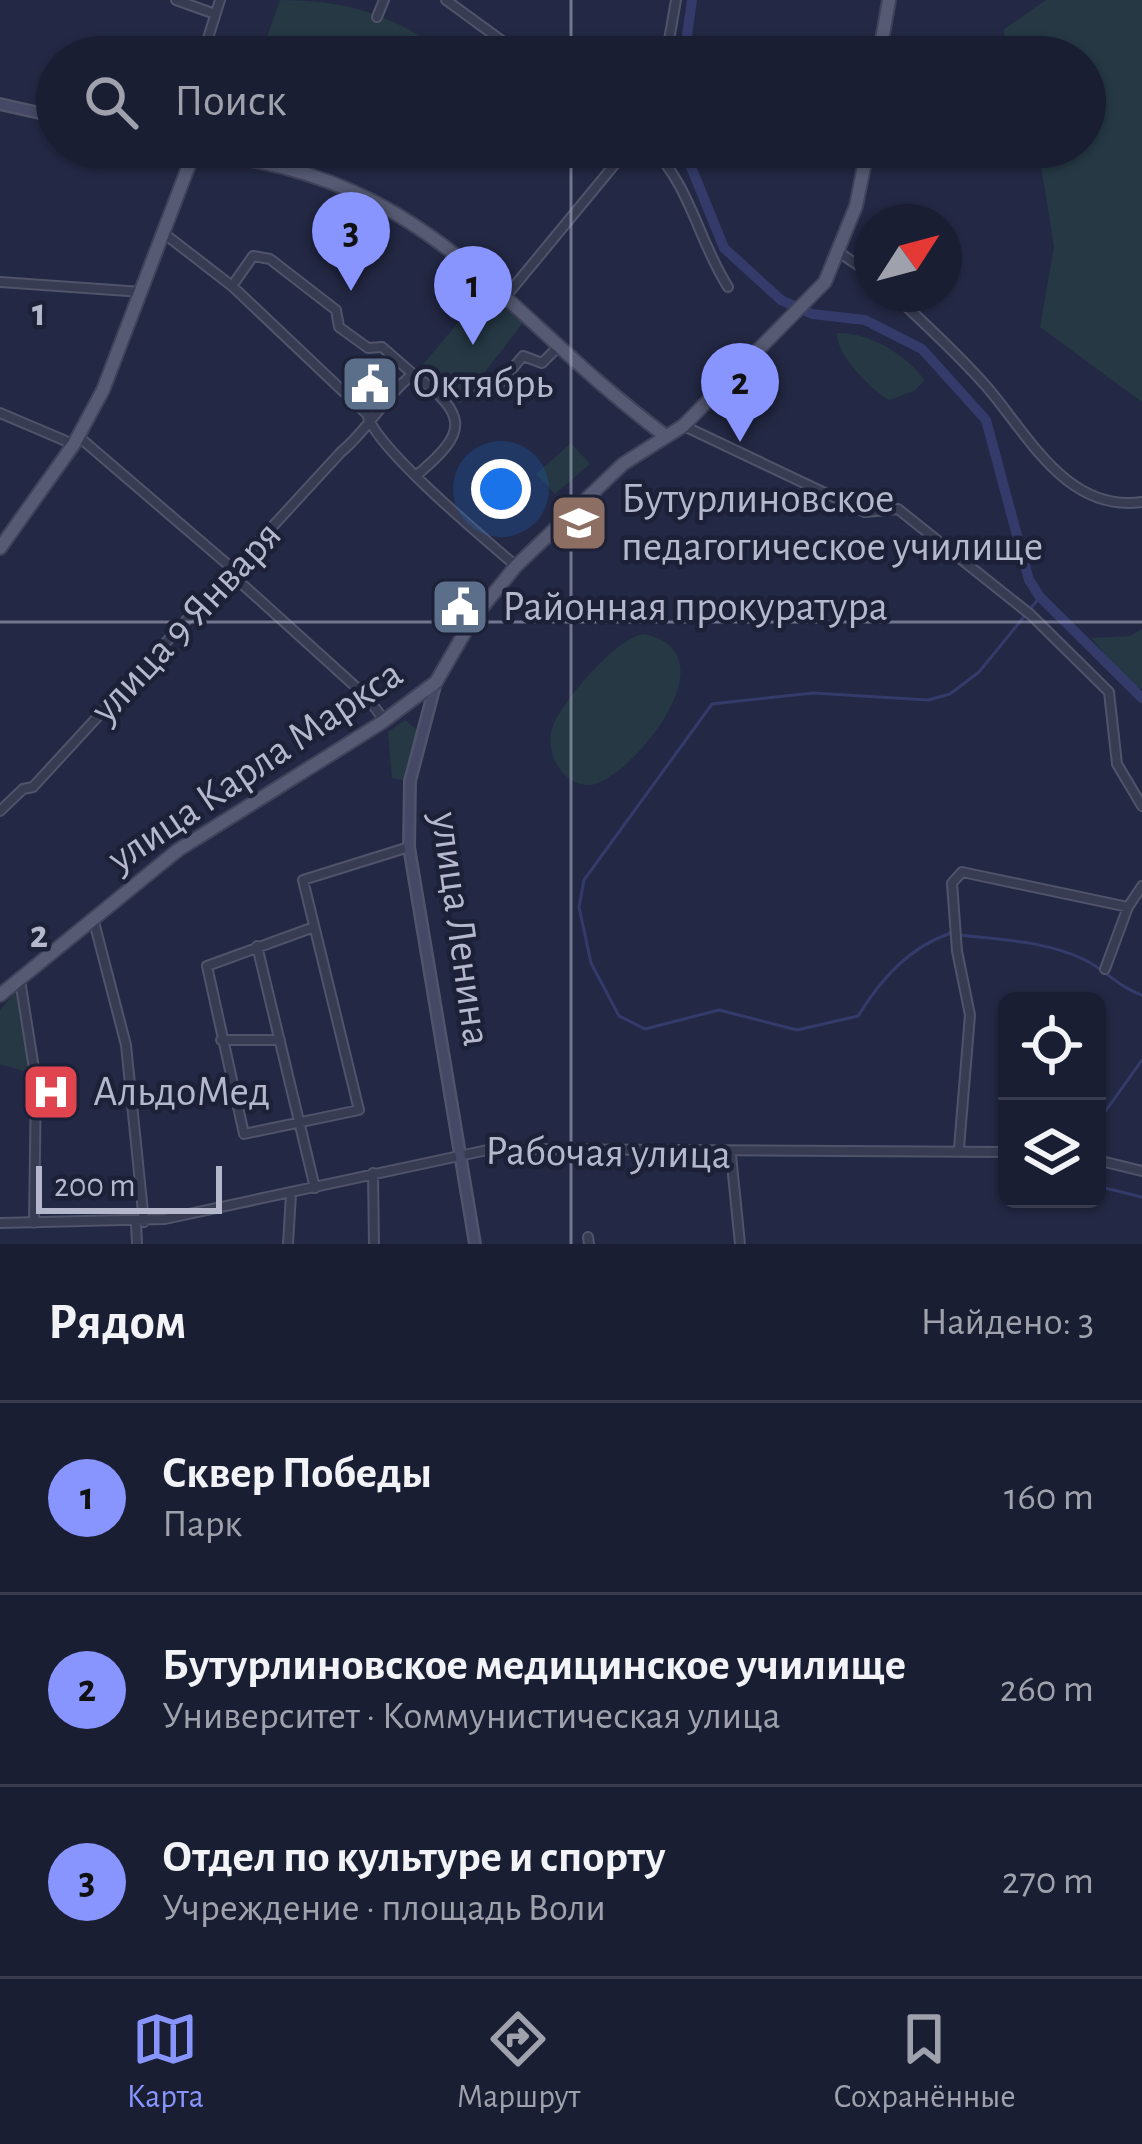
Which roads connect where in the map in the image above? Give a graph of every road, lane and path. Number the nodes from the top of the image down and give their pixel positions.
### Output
1 (176, 0) edge
2 (220, 0) edge
3 (384, 0) edge
4 (446, 0) edge
5 (676, 0) edge
6 (889, 0) edge
7 (214, 14) junction
8 (377, 17) dead end
9 (208, 36) edge
10 (495, 36) edge
11 (669, 36) edge
12 (883, 36) edge
13 (0, 104) edge
14 (36, 113) edge
15 (184, 168) edge
16 (290, 168) edge
17 (611, 168) edge
18 (667, 168) edge
19 (863, 168) edge
20 (166, 235) junction
21 (840, 254) junction
22 (854, 263) edge
23 (0, 282) edge
24 (232, 286) junction
25 (728, 287) dead end
26 (144, 293) junction
27 (507, 295) junction
28 (913, 312) edge
29 (560, 345) junction
30 (413, 374) junction
31 (479, 393) dead end
32 (0, 413) edge
33 (683, 426) junction
34 (370, 428) junction
35 (663, 434) junction
36 (77, 441) junction
37 (418, 474) junction
38 (1142, 502) edge
39 (0, 548) edge
40 (516, 566) junction
41 (232, 571) junction
42 (436, 682) junction
43 (385, 721) junction
44 (1142, 806) edge
45 (0, 811) edge
46 (409, 847) junction
47 (1142, 886) edge
48 (1128, 907) junction
49 (93, 917) junction
50 (314, 927) junction
51 (257, 946) junction
52 (1105, 969) dead end
53 (19, 978) junction
54 (0, 995) edge
55 (221, 1040) junction
56 (280, 1040) junction
57 (301, 1124) junction
58 (959, 1148) junction
59 (998, 1151) edge
60 (463, 1152) junction
61 (731, 1155) junction
62 (1106, 1162) edge
63 (1142, 1171) edge
64 (373, 1173) junction
65 (315, 1188) junction
66 (291, 1194) junction
67 (0, 1222) edge
68 (140, 1222) junction
69 (34, 1223) junction
70 (137, 1244) edge
71 (287, 1244) edge
72 (374, 1244) edge
73 (476, 1244) edge
74 (740, 1244) edge

1 - 7 street
2 - 7 street
3 - 8 street
4 - 10 street
5 - 11 street
6 - 12 main road
7 - 9 street
13 - 14 street
15 - 20 main road
16 - 27 main road
17 - 27 street
18 - 25 street
19 - 21 main road, улица Ленина
20 - 24 street
20 - 26 main road
21 - 22 street
21 - 33 main road, улица Ленина
23 - 26 street
24 - 30 street
24 - 34 street
26 - 36 main road
27 - 29 main road
28 - 38 street
29 - 31 street
29 - 35 main road
30 - 34 street
30 - 37 street
32 - 36 street
33 - 35 main road, улица Ленина
33 - 44 street
34 - 37 street
34 - 41 street, улица 9 Января
35 - 40 main road, улица Ленина
36 - 39 main road
36 - 41 street
37 - 40 street
40 - 42 main road, улица Ленина
41 - 43 street
41 - 45 street, улица 9 Января
42 - 43 main road, улица Карла Маркса
42 - 46 street, улица Ленина
43 - 49 main road, улица Карла Маркса
46 - 50 street
46 - 60 street, улица Ленина
47 - 48 street
48 - 52 street
48 - 58 street
49 - 53 main road, улица Карла Маркса
49 - 68 street
50 - 51 street
50 - 57 street
51 - 55 street
51 - 56 street
53 - 54 main road, улица Карла Маркса
53 - 69 street
55 - 56 street
55 - 57 street
56 - 57 street
57 - 65 street
58 - 59 street, Рабочая улица
58 - 61 street, Рабочая улица
60 - 61 street, Рабочая улица
60 - 64 street, Рабочая улица
60 - 73 street, улица Ленина
61 - 74 street
62 - 63 street
64 - 65 street, Рабочая улица
64 - 72 street
65 - 66 street, Рабочая улица
66 - 68 street, Рабочая улица
66 - 71 street
67 - 69 street, Рабочая улица
68 - 69 street, Рабочая улица
68 - 70 street

